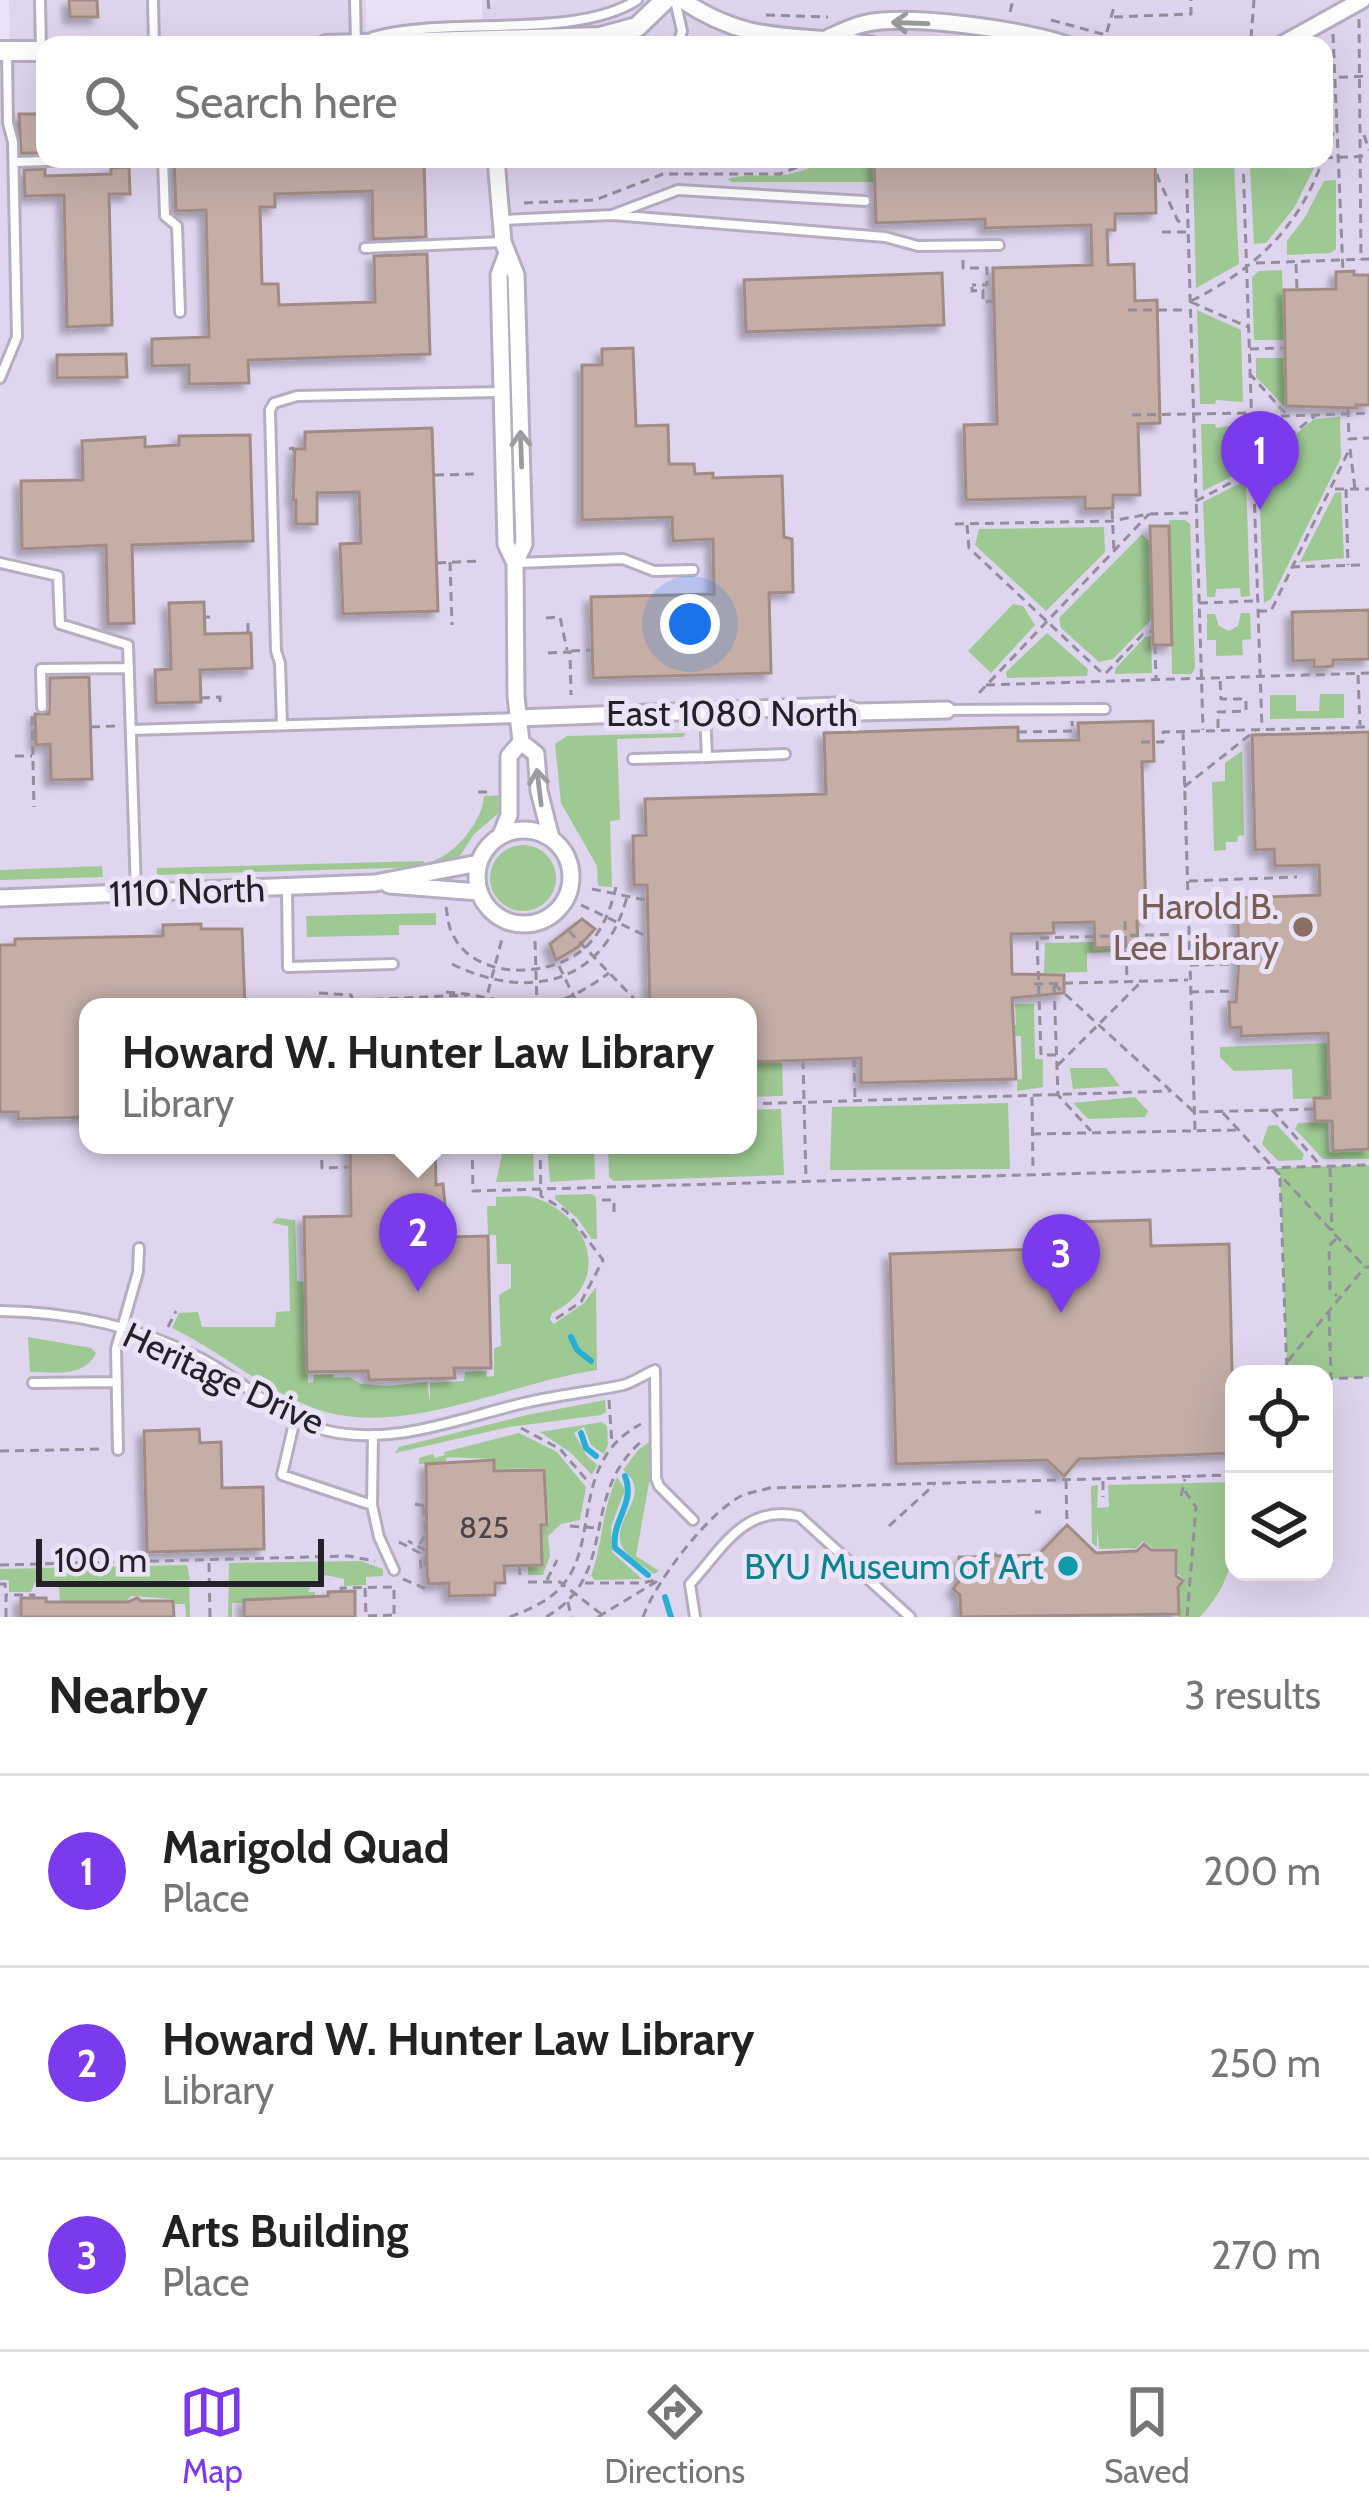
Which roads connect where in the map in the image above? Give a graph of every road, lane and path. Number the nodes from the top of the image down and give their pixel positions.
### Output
1 (40, 0) edge
2 (153, 0) edge
3 (355, 0) edge
4 (488, 0) edge
5 (637, 0) edge
6 (665, 0) edge
7 (678, 0) edge
8 (1013, 0) edge
9 (1191, 0) edge
10 (1254, 0) edge
11 (1362, 0) edge
12 (1114, 7) dead end
13 (489, 10) dead end
14 (1010, 14) dead end
15 (764, 15) dead end
16 (839, 17) dead end
17 (1112, 17) junction
18 (1359, 18) dead end
19 (1333, 32) dead end
20 (1106, 35) dead end
21 (42, 36) edge
22 (154, 36) edge
23 (356, 36) edge
24 (384, 36) edge
25 (600, 36) edge
26 (681, 36) edge
27 (788, 36) edge
28 (833, 36) edge
29 (1036, 36) edge
30 (1251, 36) edge
31 (1297, 36) edge
32 (3, 51) edge
33 (36, 51) edge
34 (1360, 76) junction
35 (1369, 76) edge
36 (1334, 77) junction
37 (1335, 128) junction
38 (1333, 133) edge
39 (1367, 154) edge
40 (1335, 157) junction
41 (36, 161) edge
42 (14, 162) junction
43 (163, 168) edge
44 (497, 168) edge
45 (750, 168) edge
46 (1156, 168) edge
47 (1186, 168) edge
48 (1244, 168) edge
49 (1319, 168) edge
50 (750, 174) dead end
51 (865, 201) dead end
52 (612, 214) junction
53 (500, 220) junction
54 (1187, 223) junction
55 (1162, 232) dead end
56 (1187, 232) junction
57 (999, 245) dead end
58 (365, 248) dead end
59 (505, 249) junction
60 (1341, 260) junction
61 (1360, 260) junction
62 (1369, 260) edge
63 (1296, 262) junction
64 (1254, 263) junction
65 (963, 268) dead end
66 (1246, 268) junction
67 (1342, 272) dead end
68 (1297, 290) dead end
69 (994, 302) dead end
70 (1189, 302) junction
71 (1128, 310) dead end
72 (1190, 310) junction
73 (180, 312) dead end
74 (1248, 327) junction
75 (1285, 348) dead end
76 (1249, 349) junction
77 (1250, 373) junction
78 (0, 378) edge
79 (511, 392) junction
80 (1300, 406) dead end
81 (1348, 411) junction
82 (1369, 413) edge
83 (1193, 414) junction
84 (1132, 415) dead end
85 (1250, 415) junction
86 (1300, 415) junction
87 (1317, 415) junction
88 (1287, 416) junction
89 (1349, 439) junction
90 (1369, 439) edge
91 (289, 448) dead end
92 (1350, 448) junction
93 (295, 457) dead end
94 (1252, 469) junction
95 (477, 474) dead end
96 (435, 476) dead end
97 (1369, 488) edge
98 (1331, 489) junction
99 (1346, 489) junction
100 (1355, 489) junction
101 (1196, 501) junction
102 (1112, 510) dead end
103 (1196, 513) junction
104 (1150, 514) junction
105 (1112, 521) junction
106 (967, 523) junction
107 (955, 524) dead end
108 (1152, 526) dead end
109 (1114, 551) junction
110 (479, 561) dead end
111 (0, 562) edge
112 (437, 562) dead end
113 (450, 562) junction
114 (514, 563) junction
115 (1348, 565) junction
116 (1360, 565) dead end
117 (1291, 567) junction
118 (693, 570) dead end
119 (1256, 602) junction
120 (1199, 603) junction
121 (1256, 611) junction
122 (546, 618) dead end
123 (1047, 621) junction
124 (248, 623) dead end
125 (452, 626) dead end
126 (1152, 631) dead end
127 (248, 633) dead end
128 (1155, 645) dead end
129 (592, 650) dead end
130 (548, 652) dead end
131 (568, 652) junction
132 (1324, 667) dead end
133 (129, 668) junction
134 (1358, 673) junction
135 (1369, 673) edge
136 (1324, 675) junction
137 (1258, 676) junction
138 (1104, 678) junction
139 (1201, 678) junction
140 (1220, 678) junction
141 (1156, 680) junction
142 (986, 685) junction
143 (979, 693) dead end
144 (571, 695) dead end
145 (201, 698) dead end
146 (220, 706) dead end
147 (42, 707) dead end
148 (1105, 709) dead end
149 (705, 710) junction
150 (947, 710) joint
151 (518, 718) junction
152 (1072, 719) dead end
153 (32, 721) dead end
154 (282, 725) junction
155 (115, 726) dead end
156 (91, 727) dead end
157 (1369, 727) edge
158 (1360, 728) junction
159 (1260, 729) junction
160 (131, 730) junction
161 (1203, 730) junction
162 (1218, 730) junction
163 (1183, 731) junction
164 (1018, 732) dead end
165 (521, 742) junction
166 (1141, 742) dead end
167 (785, 754) dead end
168 (16, 756) dead end
169 (33, 756) junction
170 (707, 757) junction
171 (633, 759) dead end
172 (1184, 787) junction
173 (34, 807) dead end
174 (501, 835) junction
175 (551, 838) junction
176 (479, 863) junction
177 (1297, 877) dead end
178 (1187, 880) junction
179 (375, 883) junction
180 (287, 887) junction
181 (616, 887) dead end
182 (592, 890) dead end
183 (479, 892) junction
184 (136, 893) junction
185 (614, 894) junction
186 (627, 897) junction
187 (0, 898) edge
188 (645, 900) dead end
189 (581, 905) dead end
190 (446, 907) dead end
191 (607, 918) junction
192 (1125, 921) dead end
193 (618, 924) junction
194 (568, 931) dead end
195 (1189, 934) junction
196 (1126, 935) junction
197 (646, 936) dead end
198 (502, 939) dead end
199 (535, 941) dead end
200 (585, 948) junction
201 (594, 958) junction
202 (393, 964) dead end
203 (452, 964) dead end
204 (558, 964) junction
205 (1236, 964) dead end
206 (1190, 965) junction
207 (494, 966) junction
208 (536, 970) junction
209 (608, 974) junction
210 (564, 976) junction
211 (490, 979) junction
212 (1190, 980) junction
213 (1142, 981) junction
214 (1127, 982) junction
215 (536, 983) junction
216 (1036, 984) junction
217 (1054, 984) junction
218 (1235, 991) dead end
219 (446, 992) dead end
220 (1190, 992) junction
221 (467, 994) junction
222 (574, 995) junction
223 (318, 998) edge
224 (352, 998) edge
225 (433, 998) edge
226 (478, 998) edge
227 (485, 998) edge
228 (537, 998) edge
229 (564, 998) edge
230 (575, 998) edge
231 (632, 998) edge
232 (1100, 1024) junction
233 (1056, 1054) junction
234 (854, 1058) dead end
235 (803, 1060) dead end
236 (1057, 1067) junction
237 (1172, 1091) junction
238 (1032, 1095) junction
239 (1058, 1095) junction
240 (855, 1100) junction
241 (804, 1102) junction
242 (757, 1104) edge
243 (1315, 1109) dead end
244 (1272, 1110) junction
245 (1194, 1112) junction
246 (1222, 1112) junction
247 (1238, 1130) junction
248 (1195, 1131) junction
249 (1092, 1132) junction
250 (1033, 1134) junction
251 (321, 1154) edge
252 (472, 1154) edge
253 (540, 1154) edge
254 (1369, 1165) edge
255 (1330, 1166) junction
256 (1322, 1167) junction
257 (351, 1168) dead end
258 (1273, 1168) junction
259 (1034, 1175) junction
260 (1280, 1175) junction
261 (806, 1182) junction
262 (541, 1189) junction
263 (602, 1200) dead end
264 (614, 1218) dead end
265 (1332, 1232) junction
266 (1337, 1238) junction
267 (140, 1248) dead end
268 (1367, 1267) edge
269 (1340, 1298) junction
270 (1329, 1310) junction
271 (0, 1311) edge
272 (176, 1311) dead end
273 (554, 1320) dead end
274 (120, 1326) junction
275 (167, 1329) dead end
276 (1286, 1362) junction
277 (1286, 1365) edge
278 (1328, 1365) edge
279 (1369, 1377) edge
280 (1333, 1378) edge
281 (117, 1382) junction
282 (33, 1383) dead end
283 (609, 1399) dead end
284 (295, 1419) junction
285 (649, 1423) dead end
286 (520, 1428) dead end
287 (650, 1434) dead end
288 (373, 1435) junction
289 (106, 1449) dead end
290 (613, 1449) junction
291 (118, 1450) dead end
292 (0, 1451) edge
293 (602, 1465) junction
294 (615, 1473) junction
295 (1225, 1475) edge
296 (1184, 1477) junction
297 (1102, 1479) junction
298 (1066, 1480) junction
299 (935, 1484) junction
300 (591, 1486) junction
301 (1103, 1497) dead end
302 (415, 1504) dead end
303 (372, 1505) junction
304 (693, 1520) dead end
305 (1067, 1525) dead end
306 (570, 1526) dead end
307 (889, 1526) dead end
308 (583, 1527) junction
309 (598, 1528) junction
310 (397, 1541) dead end
311 (408, 1541) dead end
312 (418, 1546) junction
313 (557, 1560) dead end
314 (209, 1562) junction
315 (0, 1565) edge
316 (520, 1565) dead end
317 (394, 1570) junction
318 (520, 1575) dead end
319 (660, 1578) junction
320 (528, 1582) dead end
321 (546, 1582) junction
322 (583, 1583) junction
323 (0, 1584) edge
324 (564, 1584) junction
325 (394, 1587) junction
326 (364, 1588) junction
327 (429, 1590) dead end
328 (342, 1592) dead end
329 (575, 1592) junction
330 (6, 1595) junction
331 (33, 1598) dead end
332 (567, 1601) junction
333 (512, 1615) edge
334 (394, 1616) edge
335 (602, 1616) edge
336 (6, 1617) edge
337 (210, 1617) edge
338 (546, 1617) edge
339 (571, 1617) edge
340 (643, 1617) edge
341 (695, 1617) edge
342 (910, 1617) edge
343 (1187, 1617) edge

1 - 21 lane
2 - 22 lane
3 - 23 lane
4 - 13 path
5 - 24 lane
6 - 25 street
7 - 26 lane
7 - 27 street
8 - 14 path
9 - 17 path
10 - 30 path
11 - 31 street
12 - 17 path
15 - 16 path
17 - 20 path
18 - 34 path
19 - 36 path
29 -> 28 street
32 - 33 street
32 - 42 lane
34 - 35 path
34 - 36 path
34 - 39 path
36 - 37 path
37 - 38 path
37 - 40 path
39 - 40 path
39 - 61 path
40 - 60 path
41 - 42 lane
42 - 78 lane
43 - 73 lane
44 - 53 street
45 - 50 path
46 - 54 path
47 - 54 path
48 - 66 path
49 - 64 path
51 - 52 lane
52 - 53 lane
52 - 57 lane
53 - 59 street
54 - 56 path
55 - 56 path
56 - 70 path
58 - 59 lane
59 - 79 street
60 - 61 path
60 - 63 path
60 - 67 path
61 - 62 path
63 - 64 path
63 - 68 path
64 - 66 path
65 - 69 path
66 - 70 path
66 - 74 path
70 - 72 path
70 - 74 path
71 - 72 path
72 - 83 path
74 - 76 path
75 - 76 path
76 - 77 path
77 - 85 path
77 - 88 path
79 - 114 street
79 - 154 lane
80 - 86 path
81 - 82 path
81 - 87 path
81 - 89 path
83 - 84 path
83 - 85 path
83 - 101 path
85 - 88 path
85 - 94 path
86 - 87 path
86 - 88 path
87 - 94 path
89 - 90 path
89 - 92 path
91 - 93 path
92 - 98 path
92 - 100 path
94 - 101 path
94 - 119 path
95 - 96 path
97 - 100 path
98 - 99 path
98 - 117 path
99 - 100 path
99 - 115 path
101 - 103 path
102 - 105 path
103 - 104 path
103 - 120 path
104 - 105 path
104 - 108 path
104 - 109 path
105 - 106 path
105 - 109 path
106 - 107 path
106 - 123 path
109 - 123 path
110 - 113 path
111 - 133 lane
112 - 113 path
113 - 125 path
114 - 118 lane
114 - 151 street
115 - 116 path
115 - 117 path
117 - 121 path
119 - 120 path
119 - 121 path
120 - 139 path
121 - 137 path
122 - 131 path
123 - 138 path
123 - 142 path
124 - 127 path
126 - 138 path
128 - 141 path
129 - 131 path
130 - 131 path
131 - 144 path
132 - 136 path
133 - 147 lane
133 - 160 lane
134 - 135 path
134 - 136 path
134 - 158 path
136 - 137 path
137 - 140 path
137 - 159 path
138 - 141 path
138 - 142 path
139 - 140 path
139 - 141 path
139 - 161 path
140 - 162 path
142 - 143 path
145 - 146 path
148 - 150 lane
149 - 150 street, East 1080 North
149 - 151 street, East 1080 North
149 - 170 lane
151 - 154 lane
151 - 165 street
152 - 164 path
153 - 169 path
154 - 160 lane
155 - 156 path
157 - 158 path
158 - 159 path
159 - 162 path
159 - 172 path
160 - 184 lane
161 - 162 path
161 - 163 path
163 - 166 path
163 - 172 path
165 - 174 street
175 -> 165 street
167 - 170 lane
168 - 169 path
169 - 173 path
170 - 171 lane
172 - 178 path
174 - 175 street
174 - 176 street
175 - 183 street
176 - 179 street
176 - 183 street
177 - 178 path
178 - 195 path
179 - 180 street, 1110 North
179 - 183 street
180 - 184 street, 1110 North
180 - 202 lane
181 - 185 path
182 - 185 path
184 - 187 street, 1110 North
185 - 186 path
185 - 191 path
186 - 188 path
186 - 193 path
189 - 191 path
190 - 207 path
191 - 193 path
191 - 200 path
192 - 196 path
193 - 197 path
193 - 201 path
194 - 200 path
195 - 196 path
195 - 206 path
196 - 214 path
196 - 216 path
198 - 207 path
199 - 208 path
200 - 201 path
200 - 204 path
201 - 209 path
201 - 210 path
203 - 211 path
204 - 208 path
204 - 210 path
205 - 206 path
206 - 212 path
207 - 208 path
207 - 211 path
208 - 215 path
209 - 222 path
209 - 231 path
210 - 215 path
210 - 222 path
211 - 215 path
211 - 227 path
212 - 213 path
212 - 220 path
213 - 214 path
213 - 232 path
214 - 217 path
215 - 228 path
216 - 217 path
216 - 233 path
217 - 232 path
217 - 233 path
218 - 220 path
219 - 221 path
220 - 245 path
221 - 225 path
221 - 226 path
222 - 229 path
222 - 230 path
223 - 224 path
232 - 236 path
232 - 237 path
233 - 236 path
234 - 240 path
235 - 241 path
236 - 239 path
237 - 239 path
237 - 245 path
238 - 239 path
238 - 240 path
238 - 250 path
239 - 249 path
240 - 241 path
241 - 242 path
241 - 261 path
243 - 244 path
244 - 246 path
244 - 256 path
245 - 246 path
245 - 248 path
246 - 247 path
247 - 248 path
247 - 258 path
248 - 249 path
249 - 250 path
250 - 259 path
251 - 257 path
252 - 262 path
253 - 262 path
254 - 255 path
255 - 256 path
255 - 265 path
256 - 258 path
258 - 259 path
258 - 260 path
259 - 261 path
260 - 265 path
260 - 276 path
261 - 262 path
262 - 273 path
263 - 264 path
265 - 266 path
266 - 268 path
266 - 269 path
267 - 274 lane
268 - 269 path
269 - 270 path
270 - 276 path
270 - 278 path
271 - 274 lane, Heritage Drive
272 - 275 path
274 - 281 lane
274 - 284 lane, Heritage Drive
276 - 277 path
279 - 280 path
281 - 282 lane
281 - 291 lane
283 - 290 path
284 - 288 lane, Heritage Drive
284 - 303 lane
285 - 290 path
286 - 300 path
287 - 294 path
288 - 303 lane
288 - 304 lane, Heritage Drive
289 - 292 path
290 - 293 path
293 - 294 path
293 - 300 path
294 - 309 path
295 - 296 path
296 - 297 path
296 - 343 path
297 - 298 path
297 - 301 path
298 - 299 path
298 - 305 path
299 - 307 path
299 - 319 path
300 - 308 path
302 - 312 path
303 - 317 lane
306 - 308 path
308 - 309 path
308 - 324 path
309 - 322 path
310 - 312 path
311 - 312 path
313 - 321 path
314 - 315 path
314 - 317 path
314 - 337 path
316 - 318 path
317 - 325 path
317 - 327 path
319 - 322 path
319 - 335 path
319 - 340 path
320 - 321 path
321 - 324 path
322 - 329 path
323 - 330 path
324 - 329 path
324 - 333 path
325 - 326 path
325 - 334 path
326 - 328 path
326 - 334 path
329 - 332 path
329 - 335 path
330 - 331 path
330 - 336 path
332 - 338 path
332 - 339 path
341 - 342 lane

